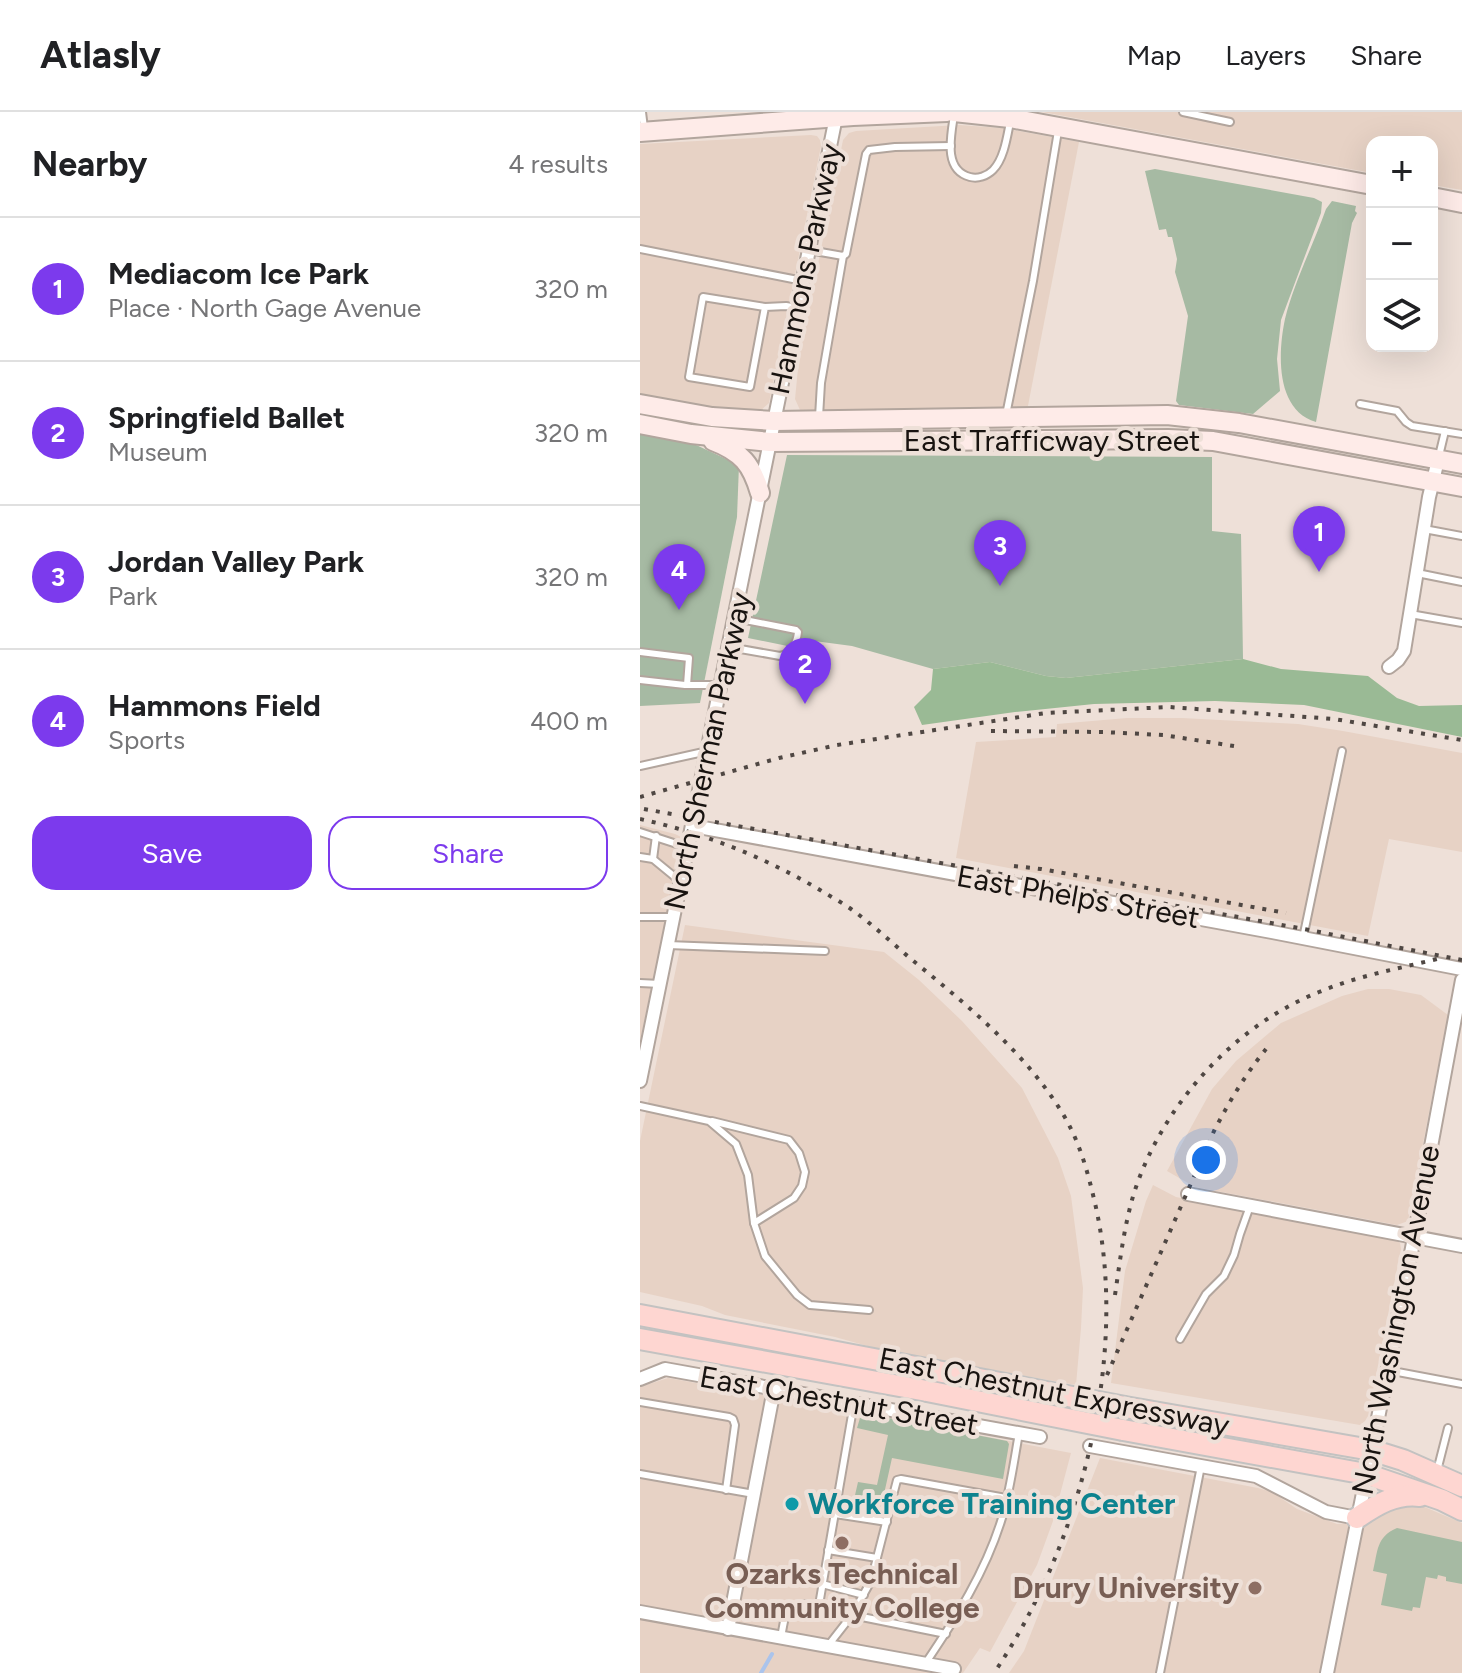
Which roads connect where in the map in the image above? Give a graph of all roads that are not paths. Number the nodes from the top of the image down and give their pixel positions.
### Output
1 (642, 112) edge
2 (947, 112) edge
3 (954, 112) edge
4 (1183, 112) edge
5 (979, 113) edge
6 (837, 115) edge
7 (1006, 116) edge
8 (1230, 122) dead end
9 (1059, 127) junction
10 (642, 132) edge
11 (951, 146) junction
12 (1366, 184) edge
13 (1438, 198) edge
14 (1462, 203) edge
15 (640, 249) edge
16 (809, 250) junction
17 (843, 256) junction
18 (803, 281) junction
19 (765, 307) junction
20 (798, 308) junction
21 (640, 404) edge
22 (1360, 404) dead end
23 (1005, 418) junction
24 (818, 420) junction
25 (774, 421) junction
26 (640, 424) edge
27 (1445, 431) junction
28 (691, 434) junction
29 (1462, 434) edge
30 (770, 442) junction
31 (1438, 460) junction
32 (1462, 464) edge
33 (1433, 481) junction
34 (1462, 487) edge
35 (760, 493) junction
36 (1424, 529) junction
37 (1462, 536) edge
38 (1417, 573) junction
39 (1462, 582) edge
40 (1410, 614) junction
41 (735, 618) junction
42 (1462, 623) edge
43 (729, 647) junction
44 (640, 652) edge
45 (1389, 667) dead end
46 (640, 680) edge
47 (687, 685) junction
48 (722, 685) junction
49 (708, 751) junction
50 (1342, 751) dead end
51 (640, 766) edge
52 (693, 826) junction
53 (640, 832) edge
54 (656, 836) junction
55 (688, 847) junction
56 (640, 857) edge
57 (653, 859) junction
58 (681, 882) junction
59 (640, 917) edge
60 (674, 917) junction
61 (1303, 938) junction
62 (668, 945) junction
63 (825, 951) dead end
64 (1462, 969) edge
65 (1462, 980) edge
66 (640, 983) edge
67 (660, 984) junction
68 (640, 1081) edge
69 (640, 1106) edge
70 (709, 1121) junction
71 (1188, 1194) dead end
72 (1250, 1206) junction
73 (754, 1223) junction
74 (1414, 1238) junction
75 (1462, 1246) edge
76 (640, 1305) edge
77 (869, 1310) dead end
78 (640, 1315) edge
79 (668, 1320) junction
80 (640, 1339) edge
81 (1180, 1339) dead end
82 (1387, 1370) junction
83 (640, 1379) edge
84 (1462, 1384) edge
85 (774, 1389) junction
86 (640, 1400) edge
87 (854, 1403) junction
88 (1448, 1428) dead end
89 (1019, 1433) junction
90 (1040, 1437) dead end
91 (1090, 1446) dead end
92 (1371, 1450) junction
93 (1201, 1466) junction
94 (640, 1474) edge
95 (1366, 1474) junction
96 (1436, 1474) junction
97 (1462, 1486) edge
98 (726, 1490) junction
99 (754, 1494) junction
100 (1006, 1498) junction
101 (1442, 1500) junction
102 (1462, 1510) edge
103 (835, 1514) junction
104 (1357, 1518) junction
105 (887, 1522) junction
106 (828, 1550) junction
107 (877, 1558) junction
108 (822, 1584) junction
109 (864, 1595) junction
110 (819, 1605) junction
111 (640, 1612) edge
112 (852, 1615) junction
113 (728, 1629) junction
114 (946, 1634) junction
115 (781, 1638) junction
116 (827, 1647) junction
117 (925, 1664) junction
118 (954, 1669) dead end
119 (1160, 1673) edge
120 (1327, 1673) edge

1 - 10 lane
2 - 6 main road
3 - 5 main road
3 - 11 lane
4 - 8 lane
5 - 7 main road
6 - 10 main road
6 - 16 street, Hammons Parkway
7 - 9 main road
7 - 11 lane
9 - 12 main road
9 - 23 lane
11 - 17 lane
13 - 14 main road
15 - 18 lane
16 - 17 lane
16 - 18 street, Hammons Parkway
17 - 24 lane
18 - 20 street, Hammons Parkway
19 - 19 lane
19 - 20 lane
20 - 25 street, Hammons Parkway
21 - 25 main road, East Trafficway Street
22 - 27 lane
23 - 24 main road, East Trafficway Street
23 - 31 main road, East Trafficway Street
24 - 25 main road, East Trafficway Street
25 - 30 street, North Sherman Parkway
26 - 28 main road, East Trafficway Street
27 - 29 lane
27 - 31 lane
28 - 30 main road, East Trafficway Street
28 - 35 main road
30 - 33 main road, East Trafficway Street
30 - 35 street, North Sherman Parkway
31 - 32 main road, East Trafficway Street
31 - 33 street
33 - 34 main road, East Trafficway Street
33 - 36 street
35 - 41 street, North Sherman Parkway
36 - 37 lane
36 - 38 street
38 - 39 lane
38 - 40 street
40 - 42 lane
40 - 45 street
41 - 43 street, North Sherman Parkway
41 - 43 lane
43 - 48 street, North Sherman Parkway
44 - 47 lane
46 - 47 lane
47 - 48 lane
48 - 49 street, North Sherman Parkway
49 - 51 lane
49 - 52 street, North Sherman Parkway
50 - 61 lane
52 - 55 street, North Sherman Parkway
52 - 61 street, East Phelps Street
53 - 54 lane
54 - 55 lane
54 - 57 lane
55 - 58 street, North Sherman Parkway
56 - 57 lane
57 - 58 lane
58 - 60 street, North Sherman Parkway
59 - 60 lane
60 - 62 street, North Sherman Parkway
61 - 64 street, East Phelps Street
62 - 63 lane
62 - 67 street, North Sherman Parkway
65 - 74 street, North Washington Avenue
66 - 67 lane
67 - 68 street, North Sherman Parkway
69 - 70 lane
70 - 73 lane
70 - 73 lane
71 - 72 street
72 - 74 street
72 - 81 lane
73 - 77 lane
74 - 75 street
74 - 82 street, North Washington Avenue
76 - 79 main road
78 - 79 main road, East Chestnut Expressway
79 - 92 main road, East Chestnut Expressway, bridge
80 - 95 main road, East Chestnut Expressway, bridge
82 - 84 lane
82 - 92 street, North Washington Avenue
83 - 85 street, East Chestnut Street
85 - 87 street, East Chestnut Street
85 - 99 street
86 - 98 lane
87 - 89 street, East Chestnut Street
87 - 103 lane
88 - 96 lane
89 - 90 street, East Chestnut Street
89 - 100 lane
91 - 93 street
92 - 95 street, North Washington Avenue
92 - 96 main road, East Chestnut Expressway
93 - 104 street
93 - 119 lane
94 - 98 lane
95 - 101 main road, East Chestnut Expressway
95 - 104 street, North Washington Avenue
96 - 97 main road, East Chestnut Expressway
98 - 99 lane
99 - 113 street
100 - 105 lane
100 - 114 lane
101 - 102 main road, East Chestnut Expressway
101 - 104 main road
103 - 105 lane
103 - 106 lane
104 - 120 street, North Washington Avenue
105 - 107 lane
106 - 107 lane
106 - 108 lane
107 - 109 lane
108 - 109 lane
108 - 110 lane
109 - 112 lane
110 - 112 lane
110 - 115 lane
111 - 113 street
112 - 114 lane
112 - 116 lane
113 - 115 street
114 - 117 lane
115 - 116 street
116 - 117 street
117 - 118 street

